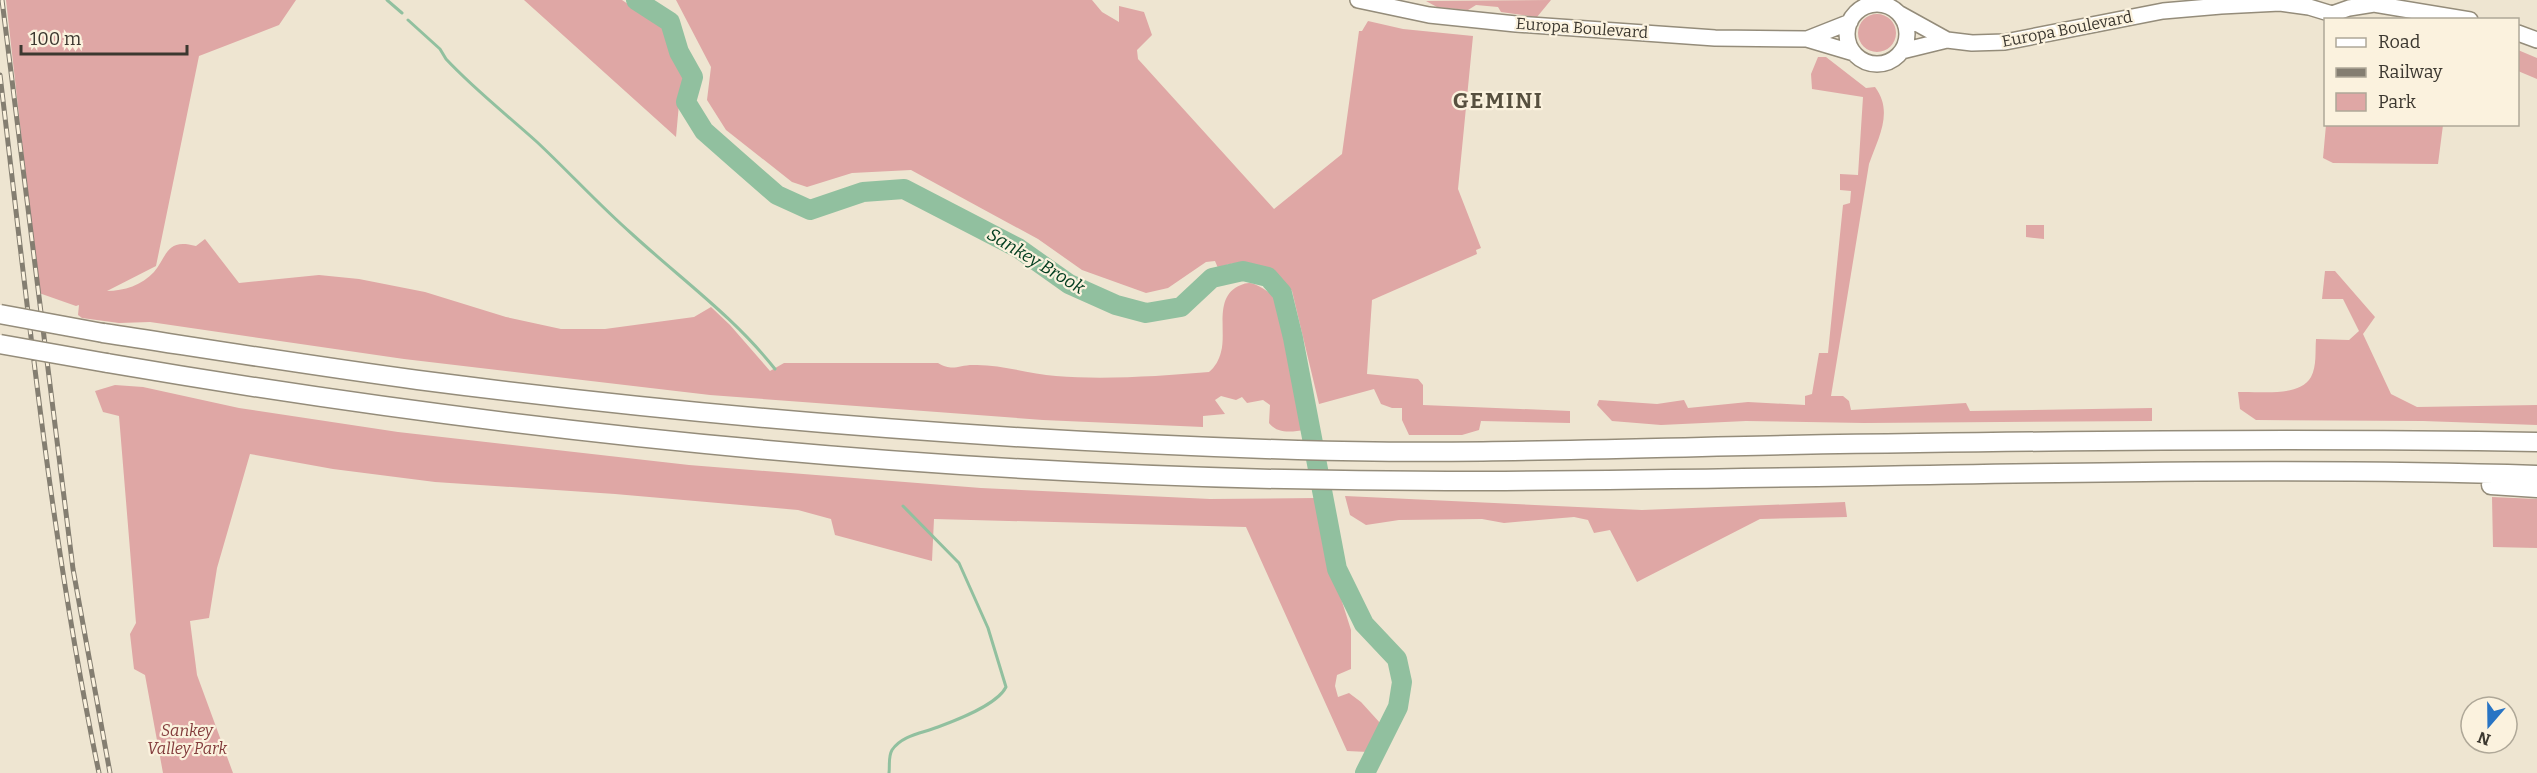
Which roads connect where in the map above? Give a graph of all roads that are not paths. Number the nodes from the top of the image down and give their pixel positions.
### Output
1 (1358, 0) edge
2 (1894, 8) edge
3 (1855, 12) edge
4 (2458, 18) edge
5 (2519, 34) edge
6 (1807, 39) junction
7 (1947, 40) junction
8 (2537, 40) edge
9 (1902, 51) junction
10 (1854, 53) junction
11 (0, 314) edge
12 (0, 344) edge
13 (2537, 442) edge
14 (2280, 471) junction
15 (2537, 475) edge
16 (2537, 488) edge

1 - 6 street, Europa Boulevard
2 - 3 street
2 - 7 street, Europa Boulevard
2 - 9 street
3 - 6 street, Europa Boulevard
3 - 10 street
4 - 7 street, Europa Boulevard
5 - 8 street
6 - 10 street, Europa Boulevard
7 - 9 street, Europa Boulevard
9 - 10 street
11 - 13 highway, bridge
12 - 14 highway, bridge
14 - 15 highway
14 - 16 highway

